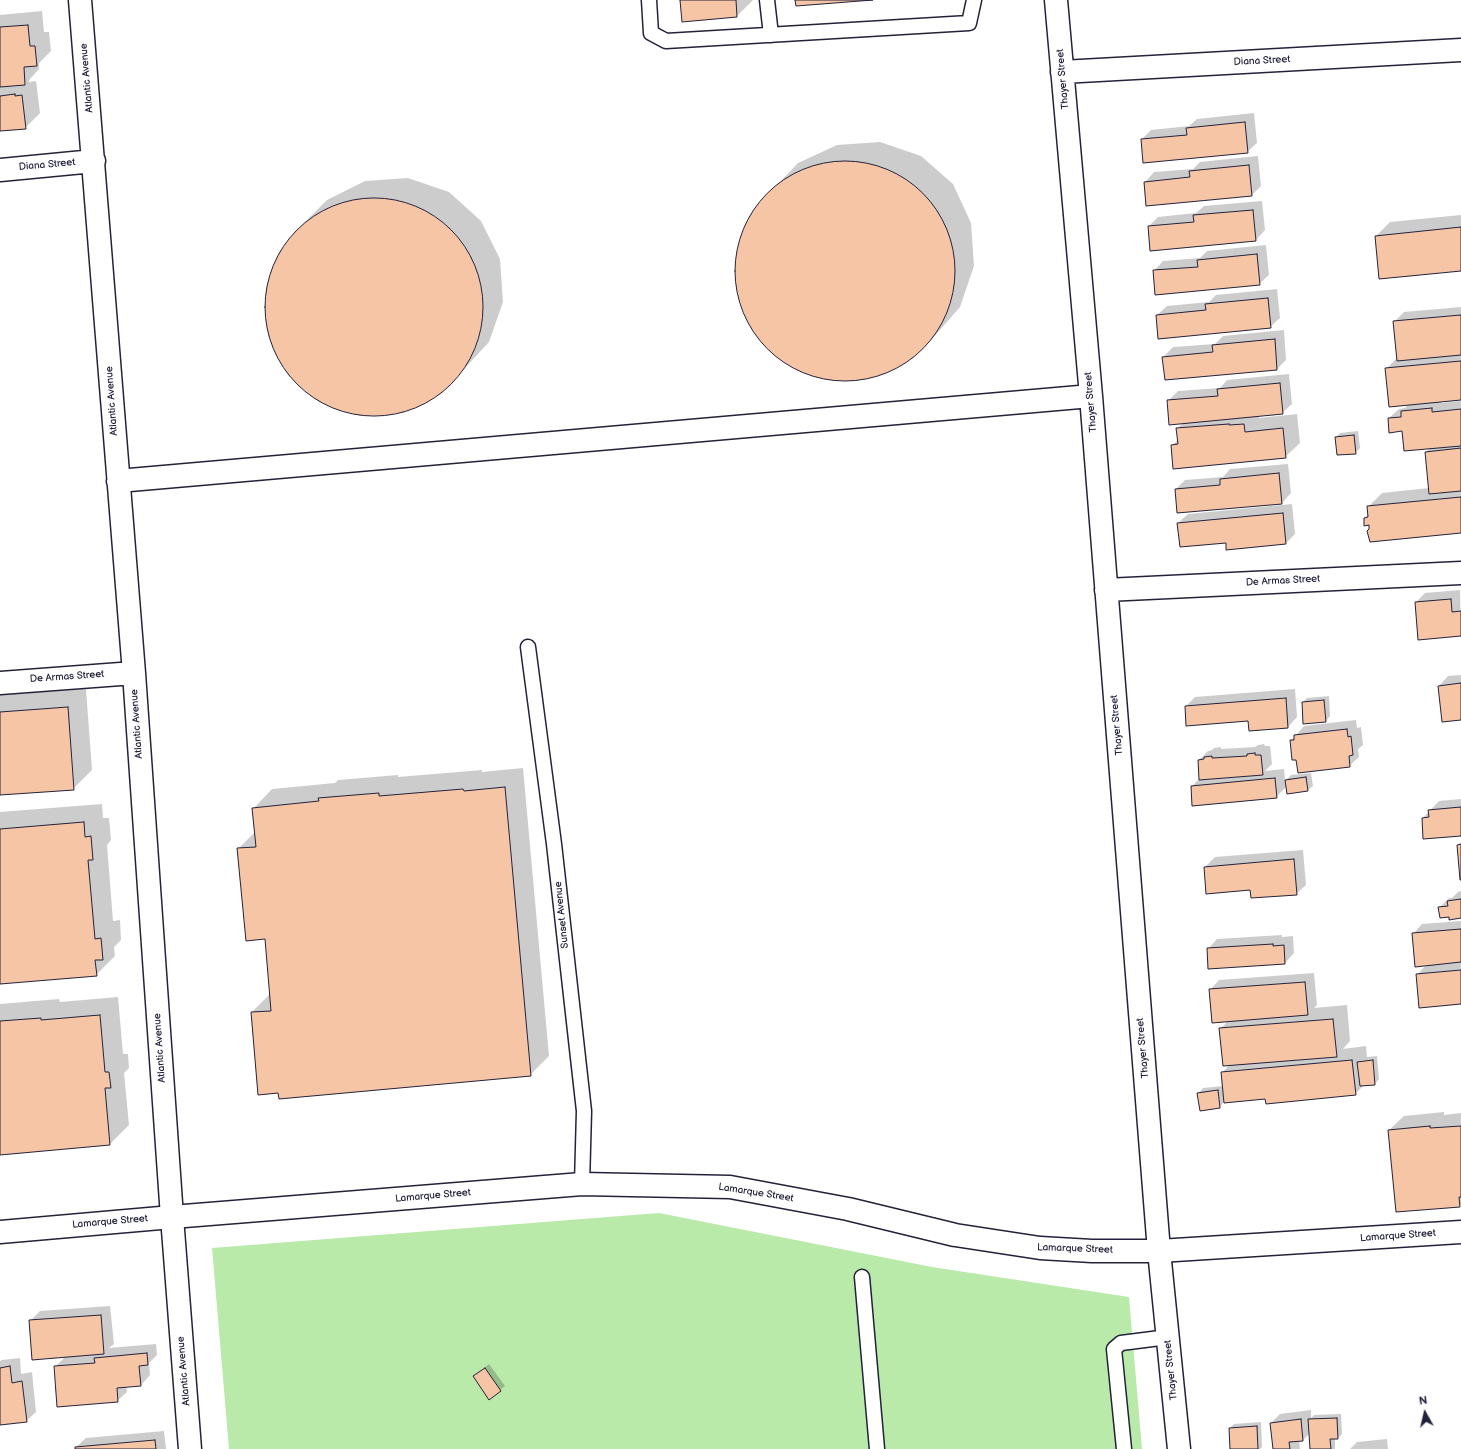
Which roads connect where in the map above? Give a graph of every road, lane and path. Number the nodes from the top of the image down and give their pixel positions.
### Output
1 (80, 0) edge
2 (648, 0) edge
3 (767, 0) edge
4 (974, 0) edge
5 (1056, 0) edge
6 (771, 35) junction
7 (1461, 50) edge
8 (1062, 72) junction
9 (94, 161) junction
10 (0, 170) edge
11 (1091, 396) junction
12 (118, 481) junction
13 (1461, 572) edge
14 (1106, 590) junction
15 (528, 647) dead end
16 (134, 673) junction
17 (0, 683) edge
18 (582, 1184) junction
19 (172, 1217) junction
20 (0, 1232) edge
21 (1461, 1232) edge
22 (1159, 1251) junction
23 (862, 1277) dead end
24 (1168, 1337) junction
25 (190, 1449) edge
26 (877, 1449) edge
27 (1124, 1449) edge
28 (1179, 1449) edge

1 - 9 street, Atlantic Avenue
2 - 6 lane
3 - 6 lane
4 - 6 lane
5 - 8 street, Thayer Street
7 - 8 street, Diana Street
8 - 11 street, Thayer Street
9 - 10 street, Diana Street
9 - 12 street, Atlantic Avenue
11 - 12 street
11 - 14 street, Thayer Street
12 - 16 street, Atlantic Avenue
13 - 14 street, De Armas Street
14 - 22 street, Thayer Street
15 - 18 lane, Sunset Avenue
16 - 17 street, De Armas Street
16 - 19 street, Atlantic Avenue
18 - 19 street, Lamarque Street
18 - 22 street, Lamarque Street
19 - 20 street, Lamarque Street
19 - 25 street, Atlantic Avenue
21 - 22 street, Lamarque Street
22 - 24 street, Thayer Street
23 - 26 lane
24 - 27 lane
24 - 28 street, Thayer Street

